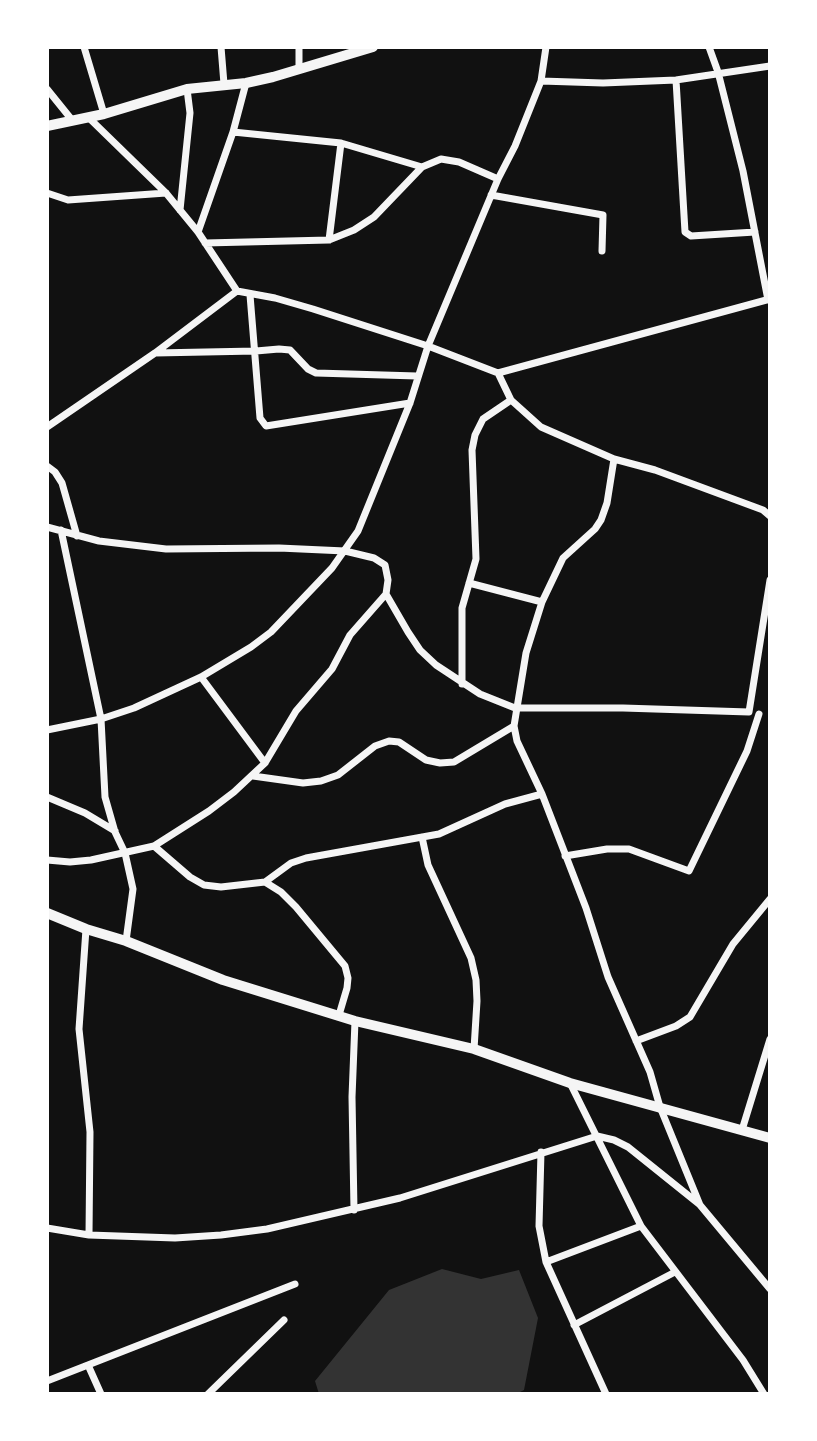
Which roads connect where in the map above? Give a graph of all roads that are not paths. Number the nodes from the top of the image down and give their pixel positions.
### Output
1 (84, 47) edge
2 (221, 47) edge
3 (299, 47) edge
4 (373, 47) edge
5 (546, 47) edge
6 (709, 47) edge
7 (770, 66) edge
8 (299, 69) junction
9 (718, 72) junction
10 (676, 80) junction
11 (541, 81) junction
12 (246, 83) junction
13 (224, 84) junction
14 (47, 89) edge
15 (187, 89) junction
16 (104, 114) junction
17 (88, 117) junction
18 (72, 120) junction
19 (47, 126) edge
20 (233, 132) junction
21 (341, 144) junction
22 (422, 167) junction
23 (498, 179) junction
24 (47, 192) edge
25 (166, 193) junction
26 (491, 195) junction
27 (180, 210) junction
28 (198, 232) junction
29 (755, 232) junction
30 (329, 240) junction
31 (205, 243) junction
32 (602, 251) dead end
33 (237, 291) junction
34 (250, 295) junction
35 (769, 299) edge
36 (428, 346) junction
37 (256, 351) junction
38 (155, 353) junction
39 (498, 373) junction
40 (417, 376) junction
41 (511, 400) junction
42 (410, 403) junction
43 (47, 427) edge
44 (614, 458) junction
45 (47, 466) edge
46 (770, 516) edge
47 (47, 527) edge
48 (61, 530) junction
49 (77, 536) junction
50 (345, 551) junction
51 (770, 580) edge
52 (469, 583) junction
53 (386, 594) junction
54 (542, 602) junction
55 (201, 677) junction
56 (462, 684) junction
57 (515, 708) junction
58 (749, 712) junction
59 (759, 714) junction
60 (770, 717) edge
61 (101, 719) junction
62 (514, 726) junction
63 (47, 730) edge
64 (265, 763) junction
65 (253, 776) junction
66 (542, 794) junction
67 (47, 797) edge
68 (115, 832) junction
69 (422, 837) junction
70 (154, 846) junction
71 (125, 853) junction
72 (565, 856) junction
73 (47, 860) edge
74 (265, 882) junction
75 (770, 899) edge
76 (47, 913) edge
77 (86, 929) junction
78 (126, 941) junction
79 (339, 1016) junction
80 (355, 1021) junction
81 (770, 1039) edge
82 (636, 1041) junction
83 (474, 1049) junction
84 (570, 1083) junction
85 (660, 1107) junction
86 (742, 1130) junction
87 (597, 1136) junction
88 (770, 1138) edge
89 (541, 1152) junction
90 (700, 1205) junction
91 (354, 1210) junction
92 (641, 1226) junction
93 (47, 1228) edge
94 (89, 1235) junction
95 (546, 1262) junction
96 (675, 1272) junction
97 (295, 1284) dead end
98 (770, 1289) edge
99 (284, 1320) dead end
100 (574, 1325) junction
101 (88, 1365) junction
102 (47, 1381) edge
103 (101, 1394) edge
104 (208, 1394) edge
105 (606, 1394) edge
106 (764, 1394) edge

1 - 16 street
2 - 13 street
3 - 8 street
4 - 8 street
5 - 11 street
6 - 9 street
7 - 9 street
8 - 12 street
9 - 10 street
9 - 29 street
10 - 11 street
10 - 29 street
11 - 23 street
12 - 13 street
12 - 20 street
13 - 15 street
14 - 18 street
15 - 16 street
15 - 27 street
16 - 17 street
17 - 18 street
17 - 25 street
18 - 19 street
20 - 21 street
20 - 28 street
21 - 22 street
21 - 30 street
22 - 23 street
22 - 30 street
23 - 26 street
24 - 25 street
25 - 27 street
26 - 32 street
26 - 36 street
27 - 28 street
28 - 31 street
29 - 35 street
30 - 31 street
31 - 33 street
33 - 34 street
33 - 38 street
34 - 36 street
34 - 37 street
35 - 39 street
36 - 39 street
36 - 40 street
37 - 38 street
37 - 40 street
37 - 42 street
38 - 43 street
39 - 41 street
40 - 42 street
41 - 44 street
41 - 52 street
42 - 50 street
44 - 46 street
44 - 54 street
45 - 49 street
47 - 48 street
48 - 49 street
48 - 61 street
49 - 50 street
50 - 53 street
50 - 55 street
51 - 58 street
52 - 54 street
52 - 56 street
53 - 56 street
53 - 64 street
54 - 57 street
55 - 61 street
55 - 64 street
56 - 57 street
57 - 58 street
57 - 62 street
58 - 59 street
59 - 60 street
59 - 72 street
61 - 63 street
61 - 68 street
62 - 65 street
62 - 66 street
64 - 65 street
65 - 70 street
66 - 69 street
66 - 72 street
67 - 68 street
68 - 71 street
69 - 74 street
69 - 83 street
70 - 71 street
70 - 74 street
71 - 73 street
71 - 78 street
72 - 82 street
74 - 79 street
75 - 82 street
76 - 77 street
77 - 78 street
77 - 94 street
78 - 79 street
79 - 80 street
80 - 83 street
80 - 91 street
81 - 86 street
82 - 85 street
83 - 84 street
84 - 85 street
84 - 87 street
85 - 86 street
85 - 90 street
86 - 88 street
87 - 89 street
87 - 90 street
87 - 92 street
89 - 91 street
89 - 95 street
90 - 98 street
91 - 94 street
92 - 95 street
92 - 96 street
93 - 94 street
95 - 100 street
96 - 100 street
96 - 106 street
97 - 101 street
99 - 104 street
100 - 105 street
101 - 102 street
101 - 103 street

